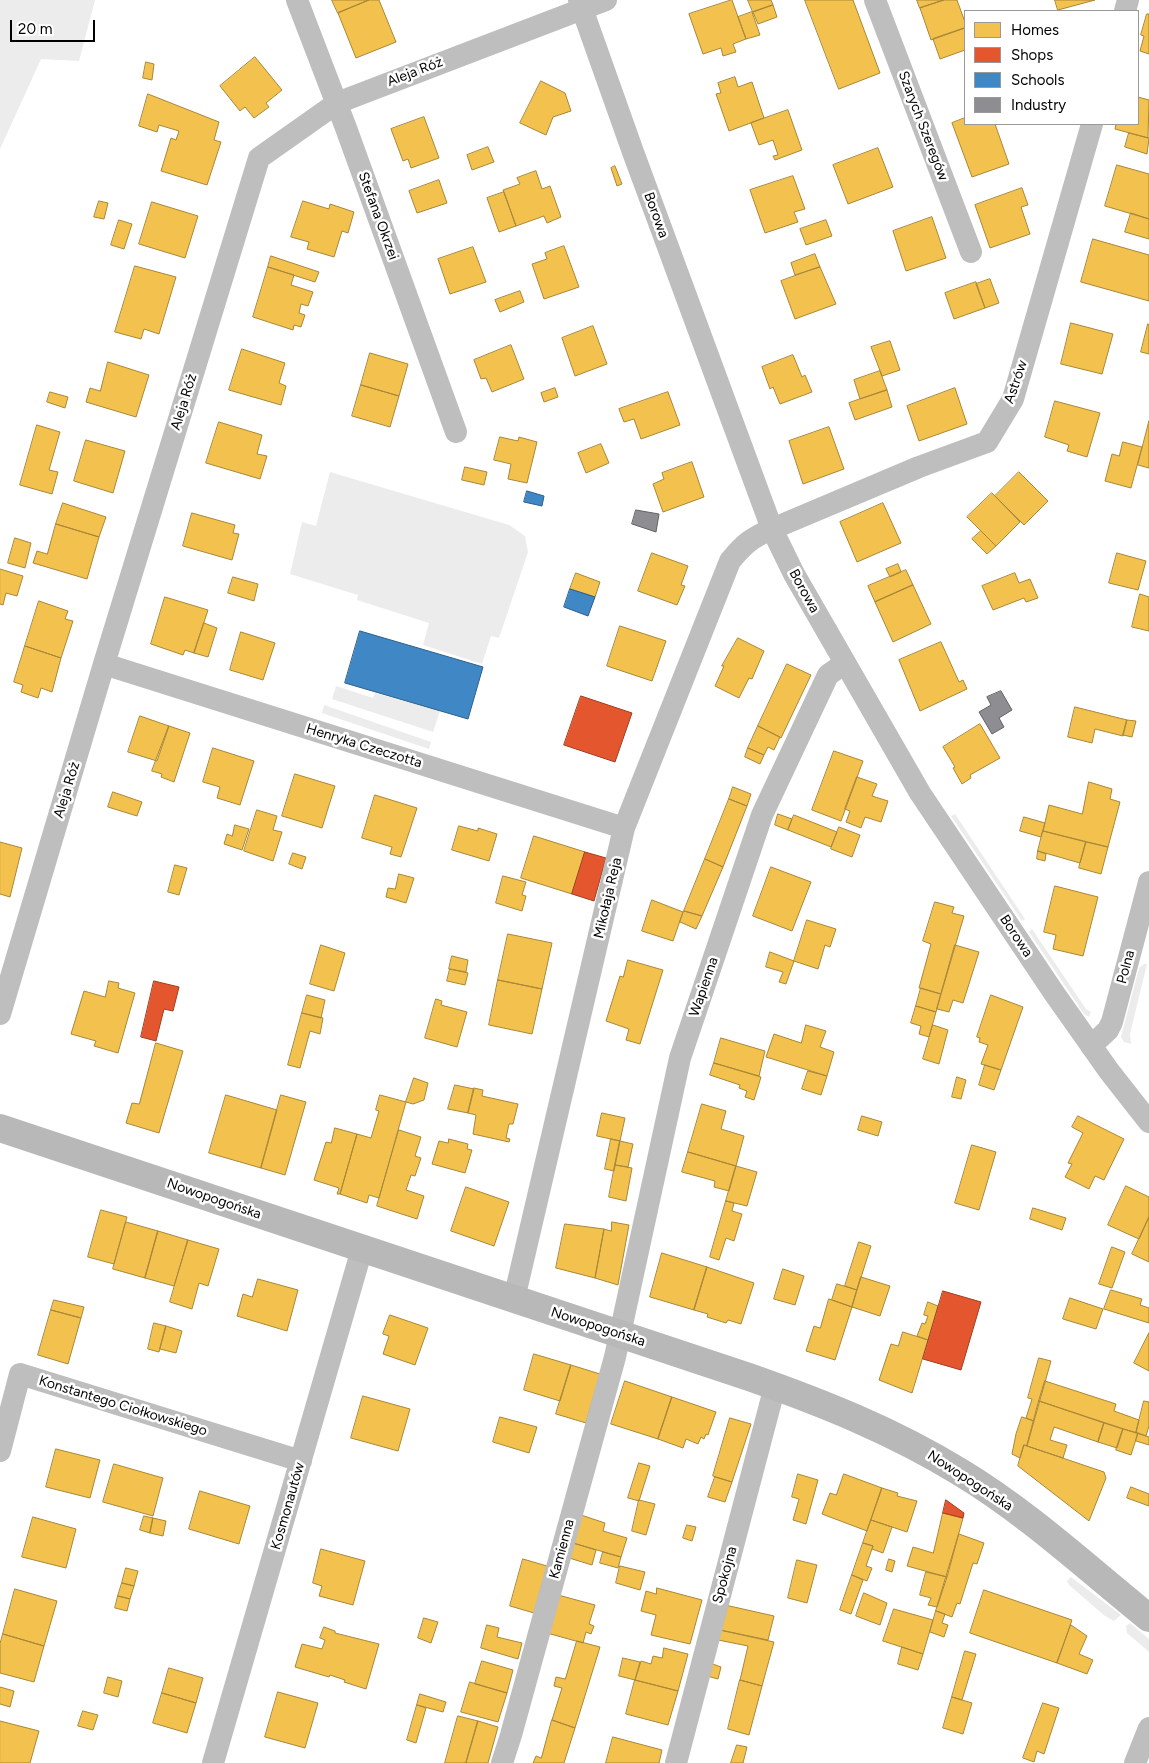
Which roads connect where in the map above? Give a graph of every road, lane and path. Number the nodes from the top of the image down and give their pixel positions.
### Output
1 (297, 0) edge
2 (606, 0) edge
3 (875, 0) edge
4 (580, 4) edge
5 (337, 103) junction
6 (1092, 125) edge
7 (971, 252) dead end
8 (456, 432) dead end
9 (772, 529) junction
10 (845, 663) junction
11 (104, 664) junction
12 (624, 828) junction
13 (1149, 882) edge
14 (0, 1014) edge
15 (1091, 1046) junction
16 (1149, 1122) edge
17 (0, 1128) edge
18 (362, 1249) junction
19 (514, 1299) junction
20 (620, 1334) junction
21 (775, 1386) junction
22 (0, 1451) edge
23 (301, 1461) junction
24 (1149, 1618) edge
25 (1149, 1728) edge
26 (213, 1763) edge
27 (502, 1763) edge
28 (676, 1763) edge
29 (1135, 1763) edge

1 - 5 street, Stefana Okrzei
2 - 4 street, Aleja Róż
3 - 7 street, Szarych Szeregów
4 - 5 street, Aleja Róż
4 - 9 street, Borowa
5 - 8 street, Stefana Okrzei
5 - 11 street, Aleja Róż
6 - 9 street, Astrów
9 - 10 street, Borowa
9 - 12 street, Mikołaja Reja
10 - 15 street, Borowa
10 - 20 street, Wapienna
11 - 12 street, Henryka Czeczotta
11 - 14 street, Aleja Róż
12 - 19 street, Mikołaja Reja
13 - 15 street, Polna
15 - 16 street, Borowa
17 - 18 street, Nowopogońska
18 - 19 street, Nowopogońska
18 - 23 street, Kosmonautów
19 - 20 street, Nowopogońska
20 - 21 street, Nowopogońska
20 - 27 street, Kamienna
21 - 24 street, Nowopogońska
21 - 28 street, Spokojna
22 - 23 street, Konstantego Ciołkowskiego
23 - 26 street, Kosmonautów
25 - 29 street

